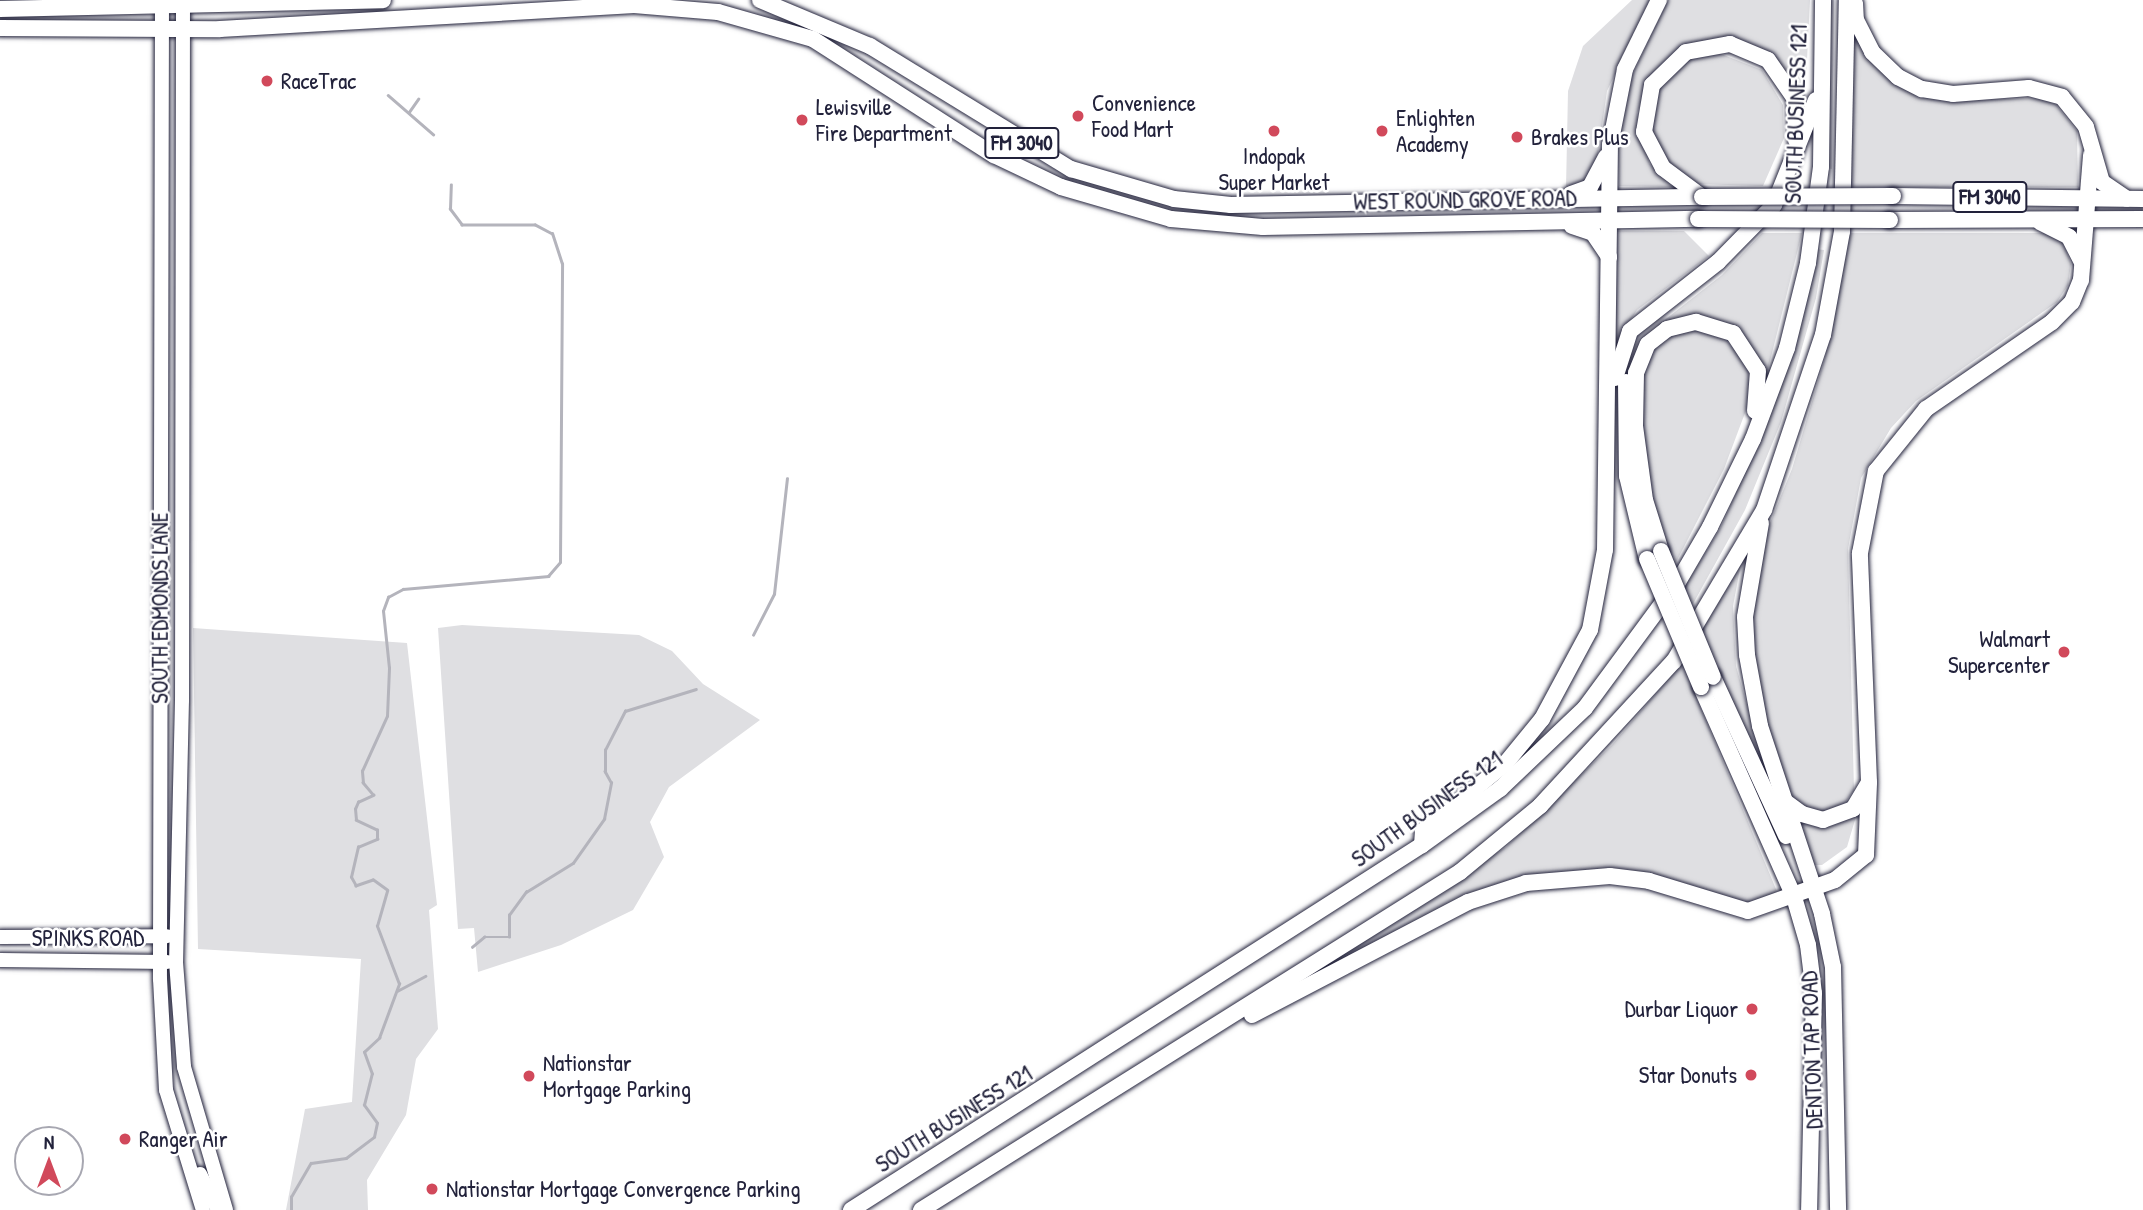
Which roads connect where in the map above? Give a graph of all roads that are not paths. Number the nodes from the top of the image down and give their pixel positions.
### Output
1 (383, 0) edge
2 (760, 0) edge
3 (1659, 0) edge
4 (1823, 0) edge
5 (1846, 0) edge
6 (1855, 0) edge
7 (162, 4) edge
8 (182, 4) edge
9 (0, 9) edge
10 (0, 28) edge
11 (182, 28) junction
12 (161, 29) junction
13 (1822, 81) junction
14 (1610, 145) junction
15 (2091, 155) junction
16 (1782, 190) junction
17 (1702, 197) junction
18 (1609, 198) junction
19 (1545, 199) junction
20 (2088, 199) junction
21 (2135, 199) edge
22 (1493, 200) junction
23 (2021, 219) junction
24 (2087, 219) junction
25 (2126, 219) junction
26 (2143, 219) edge
27 (1546, 221) junction
28 (1609, 221) junction
29 (1346, 225) junction
30 (1609, 258) junction
31 (2082, 264) junction
32 (1642, 319) junction
33 (1753, 439) junction
34 (1607, 471) junction
35 (1764, 510) junction
36 (1654, 555) junction
37 (162, 600) junction
38 (183, 605) junction
39 (1707, 682) junction
40 (1869, 782) junction
41 (1782, 800) junction
42 (1422, 845) junction
43 (1801, 858) junction
44 (1845, 873) junction
45 (1813, 890) junction
46 (1794, 897) junction
47 (1766, 908) junction
48 (1821, 910) junction
49 (1804, 930) junction
50 (175, 936) junction
51 (0, 937) edge
52 (159, 937) junction
53 (0, 960) edge
54 (159, 961) junction
55 (176, 962) junction
56 (1144, 1070) junction
57 (1809, 1151) junction
58 (1838, 1154) junction
59 (187, 1161) junction
60 (203, 1210) edge
61 (218, 1210) edge
62 (226, 1210) edge
63 (851, 1210) edge
64 (921, 1210) edge
65 (1809, 1210) edge
66 (1838, 1210) edge

1 - 8 main road
2 - 22 main road, WEST ROUND GROVE ROAD / FM 3040
3 - 14 main road
4 - 13 main road, SOUTH BUSINESS 121
5 - 35 main road, SOUTH BUSINESS 121
6 - 15 main road
7 - 8 main road
7 - 9 main road
7 - 12 main road, SOUTH EDMONDS LANE
8 - 11 main road, SOUTH EDMONDS LANE
10 - 12 main road, WEST ROUND GROVE ROAD / FM 3040
11 - 12 main road, WEST ROUND GROVE ROAD / FM 3040
11 - 29 main road, WEST ROUND GROVE ROAD / FM 3040
11 - 38 main road, SOUTH EDMONDS LANE
12 - 37 main road, SOUTH EDMONDS LANE
13 - 16 main road
13 - 33 main road, SOUTH BUSINESS 121
14 - 18 main road
14 - 19 main road
15 - 20 main road
15 - 21 main road
16 - 17 main road
16 - 32 main road
17 - 18 main road, WEST ROUND GROVE ROAD / FM 3040
17 - 20 main road, WEST ROUND GROVE ROAD / FM 3040, bridge
18 - 19 main road, WEST ROUND GROVE ROAD / FM 3040
18 - 28 main road
19 - 22 main road, WEST ROUND GROVE ROAD / FM 3040
20 - 21 main road, FM 3040
20 - 24 main road
22 - 29 main road
23 - 24 main road, FM 3040
23 - 28 main road, WEST ROUND GROVE ROAD / FM 3040, bridge
23 - 31 main road
24 - 25 main road, FM 3040
24 - 31 main road
25 - 26 main road, FM 3040
25 - 31 main road
27 - 28 main road, WEST ROUND GROVE ROAD / FM 3040
27 - 29 main road, WEST ROUND GROVE ROAD / FM 3040
27 - 30 main road
28 - 30 main road
30 - 34 main road
31 - 40 main road
32 - 34 main road
32 - 36 main road
33 - 36 main road
33 - 42 main road, SOUTH BUSINESS 121
34 - 42 main road
35 - 41 main road
35 - 56 main road, SOUTH BUSINESS 121
36 - 39 main road, bridge
37 - 38 main road
37 - 52 main road, SOUTH EDMONDS LANE
38 - 50 main road, SOUTH EDMONDS LANE
39 - 43 main road
39 - 46 main road, DENTON TAP ROAD
40 - 41 main road
40 - 44 main road
41 - 43 main road
42 - 63 main road, SOUTH BUSINESS 121
43 - 45 main road, DENTON TAP ROAD
44 - 45 main road
44 - 48 main road
45 - 46 main road
45 - 48 main road, DENTON TAP ROAD
46 - 47 main road
46 - 49 main road, DENTON TAP ROAD
47 - 49 main road
47 - 56 main road
48 - 58 main road, DENTON TAP ROAD
49 - 57 main road, DENTON TAP ROAD
50 - 52 main road, SPINKS ROAD
50 - 55 main road, SOUTH EDMONDS LANE
51 - 52 main road, SPINKS ROAD
52 - 54 main road, SOUTH EDMONDS LANE
53 - 54 main road, SPINKS ROAD
54 - 55 main road, SPINKS ROAD
54 - 59 main road, SOUTH EDMONDS LANE
55 - 62 main road, SOUTH EDMONDS LANE
56 - 64 main road, SOUTH BUSINESS 121
57 - 58 main road
57 - 65 main road, DENTON TAP ROAD
58 - 66 main road, DENTON TAP ROAD
59 - 60 main road, SOUTH EDMONDS LANE
59 - 61 main road

